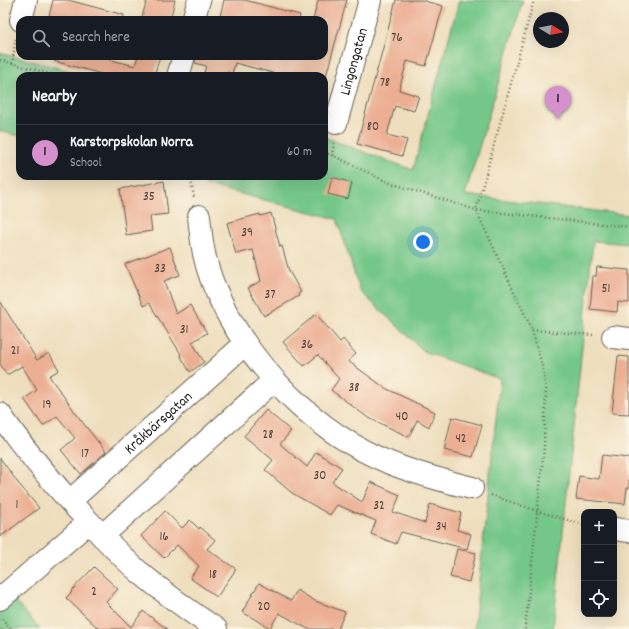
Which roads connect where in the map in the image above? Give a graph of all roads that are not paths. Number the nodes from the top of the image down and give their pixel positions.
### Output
1 (26, 0) edge
2 (199, 0) edge
3 (370, 0) edge
4 (22, 16) edge
5 (195, 16) edge
6 (183, 60) edge
7 (179, 72) edge
8 (336, 122) road end
9 (198, 216) dead end
10 (245, 344) junction
11 (274, 380) junction
12 (0, 414) edge
13 (472, 488) road end
14 (70, 501) junction
15 (95, 529) junction
16 (0, 600) edge
17 (216, 629) edge

1 - 4 street
2 - 5 street
3 - 8 street, Lingongatan
6 - 7 street
9 - 10 street
10 - 11 street
10 - 14 street, Kråkbärsgatan
11 - 13 street
11 - 15 street
12 - 14 street
14 - 15 street
15 - 16 street
15 - 17 street

